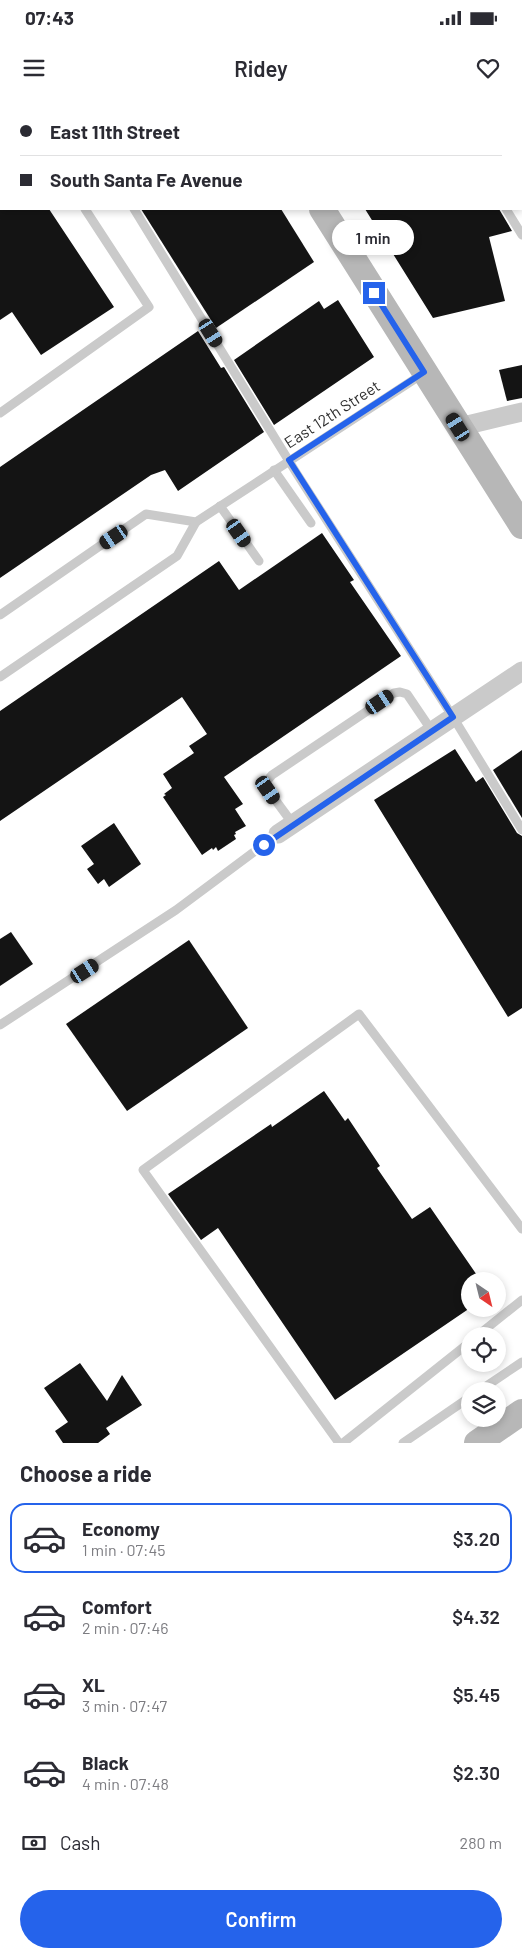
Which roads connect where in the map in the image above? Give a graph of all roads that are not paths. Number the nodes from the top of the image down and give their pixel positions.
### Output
1 (86, 210) edge
2 (135, 210) edge
3 (323, 210) edge
4 (507, 210) edge
5 (522, 235) edge
6 (424, 372) junction
7 (522, 412) edge
8 (0, 413) edge
9 (458, 427) junction
10 (289, 460) junction
11 (274, 470) junction
12 (220, 506) junction
13 (196, 522) junction
14 (311, 523) dead end
15 (522, 526) edge
16 (259, 561) dead end
17 (0, 615) edge
18 (522, 671) edge
19 (0, 677) edge
20 (453, 717) junction
21 (432, 730) junction
22 (285, 829) junction
23 (522, 830) edge
24 (0, 1025) edge
25 (522, 1229) edge
26 (522, 1300) edge
27 (488, 1327) edge
28 (461, 1349) edge
29 (522, 1362) edge
30 (492, 1382) edge
31 (461, 1403) edge
32 (522, 1412) edge
33 (339, 1443) edge
34 (343, 1443) edge
35 (404, 1443) edge
36 (477, 1443) edge

1 - 8 lane
2 - 10 lane
3 - 6 main road
4 - 5 lane
6 - 9 main road
6 - 10 lane, East 12th Street
7 - 9 street
9 - 15 main road
10 - 11 lane, East 12th Street
10 - 20 lane
11 - 12 lane, East 12th Street
11 - 14 lane
12 - 13 lane, East 12th Street
12 - 16 lane
13 - 17 lane
13 - 19 lane
18 - 20 street
20 - 21 street
20 - 23 lane
21 - 22 street
21 - 22 lane
22 - 24 lane
25 - 33 lane
26 - 27 lane
28 - 34 lane
29 - 30 lane
31 - 35 lane
32 - 36 main road

